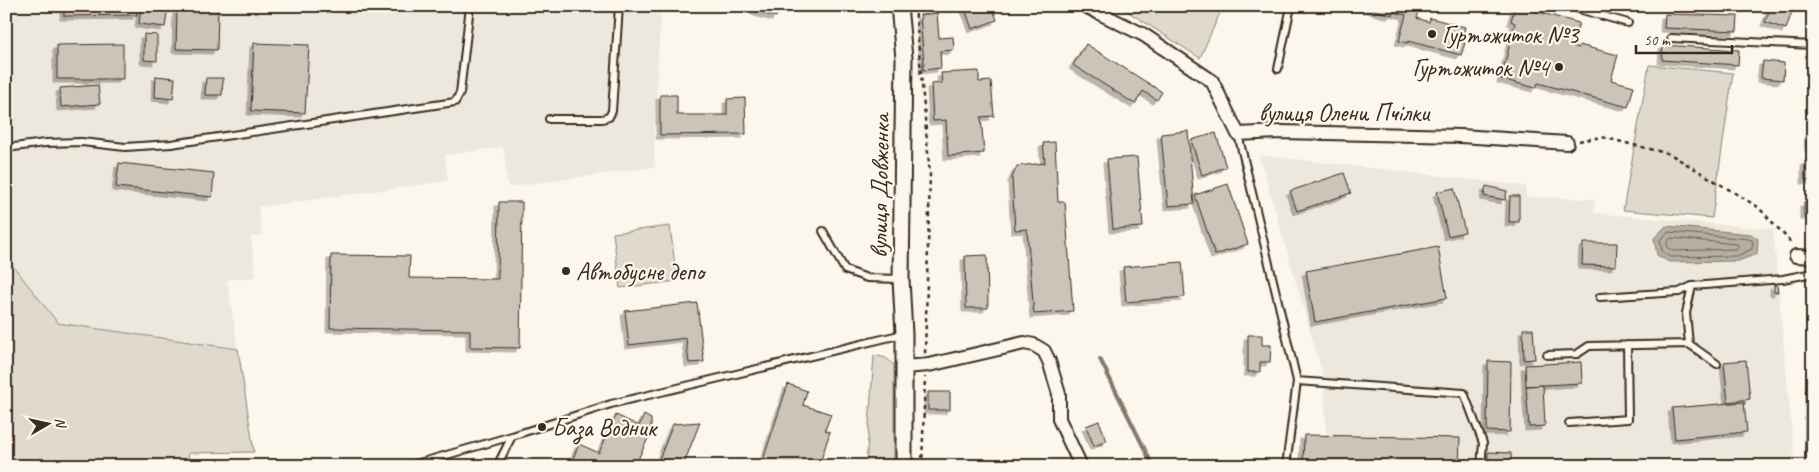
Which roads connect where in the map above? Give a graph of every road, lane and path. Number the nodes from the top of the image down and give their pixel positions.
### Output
1 (470, 6) edge
2 (619, 6) edge
3 (899, 6) edge
4 (915, 6) edge
5 (1085, 6) edge
6 (1291, 6) edge
7 (1568, 6) edge
8 (1101, 10) edge
9 (1628, 23) dead end
10 (1670, 38) dead end
11 (1813, 46) edge
12 (1278, 68) dead end
13 (549, 120) dead end
14 (1238, 134) junction
15 (1567, 143) joint
16 (6, 148) edge
17 (823, 231) dead end
18 (1796, 256) joint
19 (1813, 257) edge
20 (1813, 273) edge
21 (902, 279) junction
22 (1692, 286) junction
23 (1600, 297) dead end
24 (904, 334) junction
25 (1689, 344) junction
26 (1627, 345) junction
27 (1547, 355) dead end
28 (1717, 364) dead end
29 (925, 366) junction
30 (904, 367) junction
31 (1297, 382) junction
32 (1813, 392) edge
33 (1569, 424) dead end
34 (512, 436) junction
35 (409, 466) edge
36 (497, 466) edge
37 (904, 466) edge
38 (922, 466) edge
39 (1081, 466) edge
40 (1286, 466) edge
41 (1481, 466) edge
42 (1812, 466) edge

1 - 16 lane
2 - 13 lane
3 - 21 street, вулиця Довженка
4 - 29 path
5 - 8 street, вулиця Олени Пчілки
6 - 12 lane
7 - 9 lane
8 - 14 street, вулиця Олени Пчілки
10 - 11 lane
14 - 15 street, вулиця Олени Пчілки
14 - 31 lane
15 - 18 path
17 - 21 lane
18 - 19 street
20 - 22 lane
21 - 24 street, вулиця Довженка
22 - 23 lane
22 - 25 lane
24 - 30 street, вулиця Довженка
24 - 34 lane
25 - 26 lane
25 - 28 lane
26 - 27 lane
26 - 33 lane
29 - 30 street
29 - 38 path
29 - 39 street
30 - 37 street, вулиця Довженка
31 - 40 lane
31 - 41 lane
32 - 42 street
34 - 35 lane
34 - 36 lane

